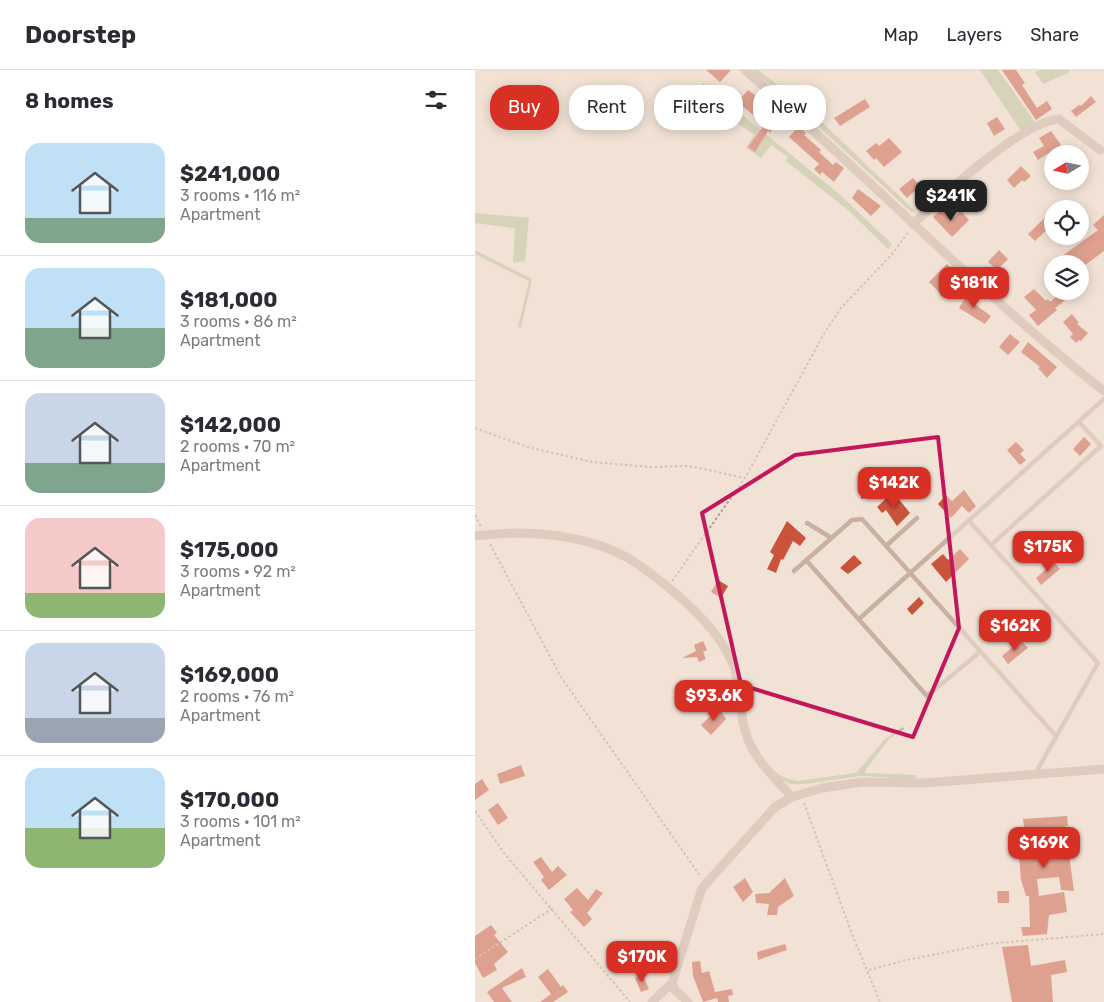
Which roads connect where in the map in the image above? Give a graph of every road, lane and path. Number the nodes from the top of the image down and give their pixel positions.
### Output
1 (745, 70) edge
2 (1100, 150) dead end
3 (913, 224) junction
4 (1104, 391) edge
5 (1104, 399) edge
6 (1079, 422) junction
7 (475, 428) edge
8 (745, 478) junction
9 (475, 516) edge
10 (917, 518) dead end
11 (969, 521) junction
12 (807, 523) dead end
13 (480, 536) edge
14 (831, 537) junction
15 (991, 545) junction
16 (886, 546) junction
17 (806, 560) junction
18 (794, 571) dead end
19 (911, 573) junction
20 (667, 586) junction
21 (859, 619) junction
22 (980, 652) junction
23 (1056, 736) junction
24 (1104, 769) edge
25 (1035, 774) junction
26 (792, 797) junction
27 (804, 803) dead end
28 (475, 810) edge
29 (707, 885) junction
30 (553, 908) junction
31 (1104, 934) edge
32 (475, 959) edge
33 (869, 970) junction
34 (672, 982) junction
35 (630, 1002) edge
36 (652, 1002) edge
37 (688, 1002) edge
38 (881, 1002) edge

1 - 3 street
2 - 3 street
3 - 4 street
3 - 8 path
5 - 6 lane
6 - 11 lane
6 - 15 lane
7 - 8 path
8 - 20 path
9 - 13 path
10 - 16 lane
11 - 15 lane
11 - 19 lane
12 - 14 lane
13 - 20 street
13 - 29 path
14 - 16 lane
14 - 17 lane
15 - 23 lane
16 - 19 lane
17 - 18 lane
17 - 21 lane
19 - 21 lane
19 - 22 lane
20 - 26 street
21 - 22 lane
22 - 23 lane
23 - 25 lane
24 - 25 street
25 - 26 street
26 - 29 street
27 - 33 path
28 - 30 path
29 - 34 street
30 - 32 path
30 - 35 path
31 - 33 path
33 - 38 path
34 - 36 street
34 - 37 street

